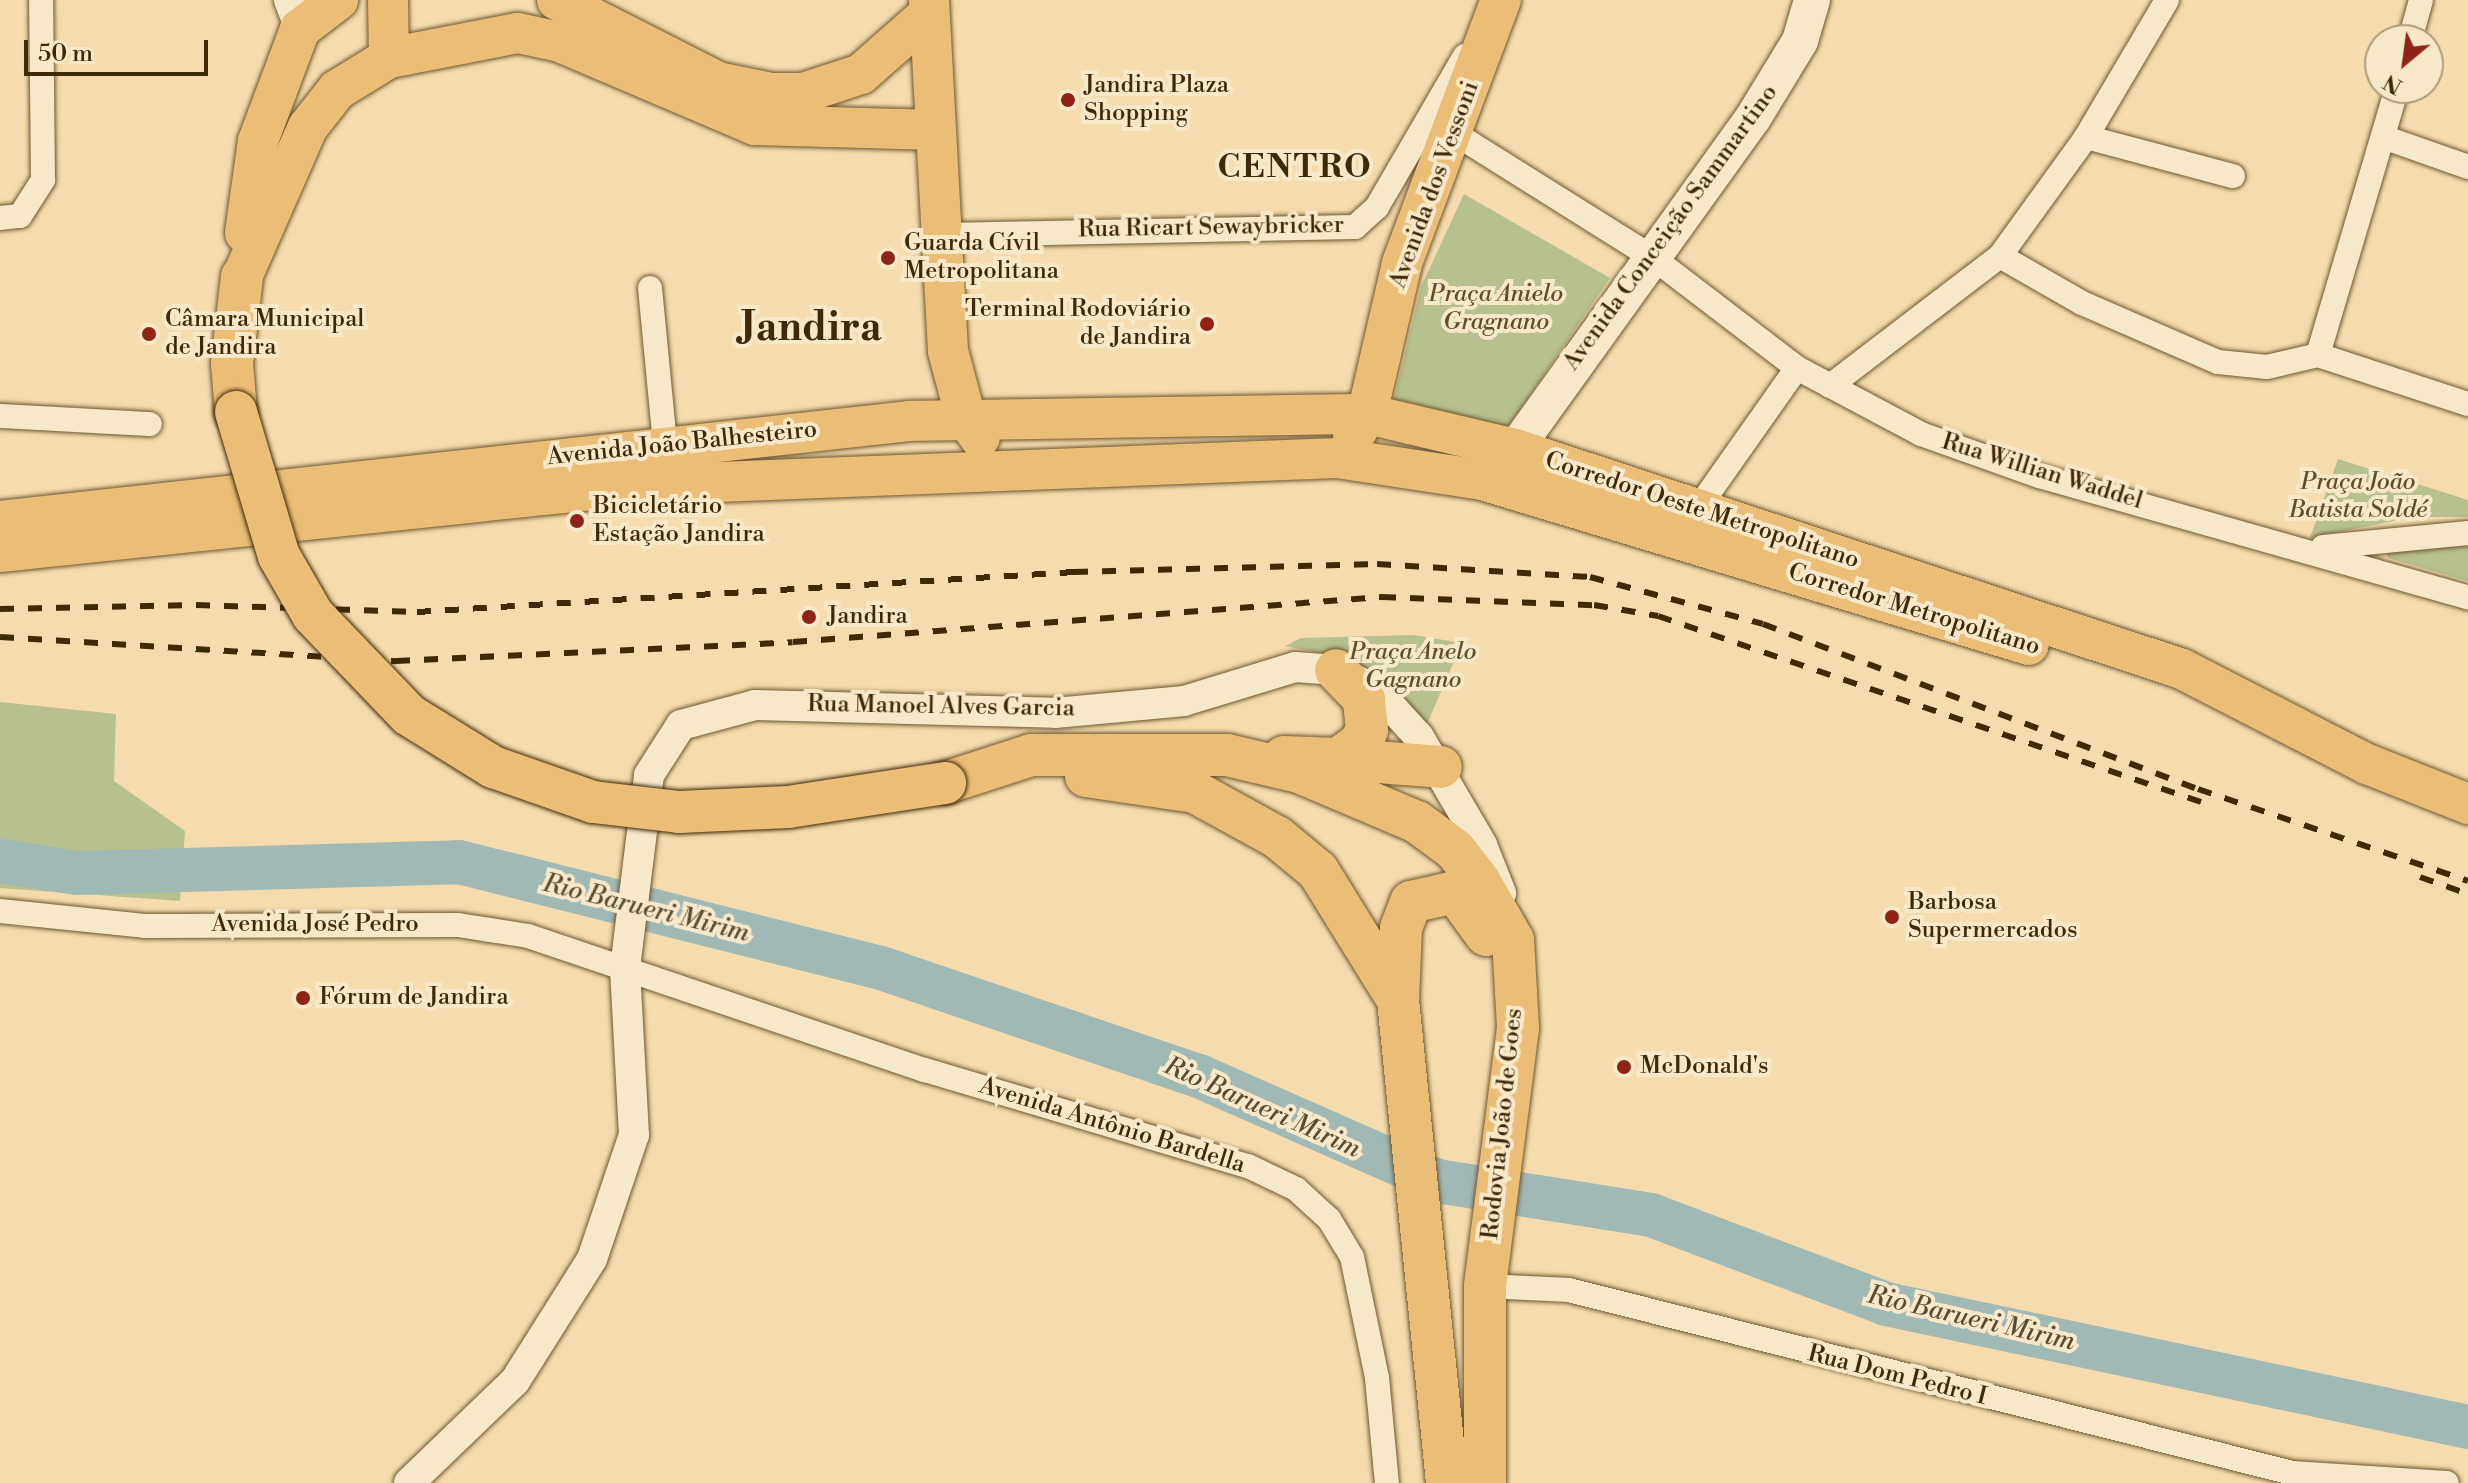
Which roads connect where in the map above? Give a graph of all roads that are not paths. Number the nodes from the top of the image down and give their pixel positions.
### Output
1 (41, 0) edge
2 (338, 0) edge
3 (388, 0) edge
4 (557, 0) edge
5 (1499, 0) edge
6 (1812, 0) edge
7 (2167, 0) edge
8 (2421, 0) edge
9 (929, 7) edge
10 (295, 14) edge
11 (2414, 24) edge
12 (389, 58) junction
13 (337, 90) junction
14 (2392, 104) edge
15 (936, 130) junction
16 (1454, 133) junction
17 (2086, 137) junction
18 (2383, 137) junction
19 (2468, 167) edge
20 (2233, 176) dead end
21 (0, 218) edge
22 (942, 235) junction
23 (2000, 256) junction
24 (1652, 257) junction
25 (242, 277) junction
26 (650, 288) dead end
27 (948, 351) junction
28 (2318, 355) junction
29 (1797, 368) junction
30 (1830, 386) junction
31 (2468, 404) edge
32 (1367, 414) junction
33 (0, 416) edge
34 (966, 418) junction
35 (909, 421) junction
36 (150, 424) dead end
37 (665, 445) junction
38 (1515, 449) junction
39 (1337, 458) junction
40 (1024, 465) junction
41 (1708, 494) dead end
42 (0, 521) edge
43 (2468, 533) edge
44 (2317, 548) junction
45 (0, 552) edge
46 (2468, 597) edge
47 (1336, 670) junction
48 (1227, 755) junction
49 (1338, 759) junction
50 (1441, 767) junction
51 (985, 772) junction
52 (2468, 804) edge
53 (2468, 832) edge
54 (0, 911) edge
55 (1513, 940) junction
56 (626, 956) junction
57 (1516, 988) junction
58 (1398, 1000) junction
59 (1422, 1242) junction
60 (1485, 1286) junction
61 (2298, 1478) edge
62 (409, 1483) edge
63 (1387, 1483) edge
64 (1447, 1483) edge
65 (1485, 1483) edge
66 (2447, 1483) edge

1 - 21 street
2 - 10 main road
3 - 12 main road
4 - 9 main road
5 - 16 main road, Avenida dos Vessoni
5 - 22 street, Rua Ricart Sewaybricker
6 - 24 main road, Avenida Conceição Sammartino
7 - 17 street
8 - 11 street
9 - 15 main road
10 - 13 main road
10 - 25 main road
12 - 13 main road
12 - 15 main road
13 - 25 main road
14 - 18 street
15 - 22 main road
16 - 24 street, Rua Willian Waddel
16 - 32 main road, Avenida dos Vessoni
17 - 20 street
17 - 23 street
18 - 19 street
18 - 28 street
22 - 27 main road
23 - 28 street
23 - 30 street
24 - 29 street, Rua Willian Waddel
24 - 38 main road, Avenida Conceição Sammartino
25 - 51 highway, bridge
26 - 37 street
27 - 34 main road
27 - 35 main road
28 - 31 street
29 - 30 street, Rua Willian Waddel
29 - 41 street
30 - 44 street, Rua Willian Waddel
32 - 34 main road, Avenida João Balhesteiro
32 - 38 main road, Corredor Oeste Metropolitano
32 - 39 main road, Avenida dos Vessoni
33 - 36 street
34 - 35 main road, Avenida João Balhesteiro
34 - 40 main road
35 - 37 main road, Avenida João Balhesteiro
37 - 42 main road, Avenida João Balhesteiro
38 - 52 main road, Corredor Oeste Metropolitano
39 - 40 main road, Avenida João Balhesteiro
39 - 53 main road, Corredor Metropolitano
40 - 45 main road, Avenida João Balhesteiro
43 - 44 street
44 - 46 street, Rua Willian Waddel
47 - 49 highway
47 - 50 street, Rua Manoel Alves Garcia
47 - 56 street, Rua Manoel Alves Garcia
48 - 49 highway
48 - 51 highway, Rodovia João de Goes
48 - 55 highway, Rodovia João de Goes
49 - 50 highway
50 - 55 street, Rua Manoel Alves Garcia
51 - 58 highway
54 - 56 street, Avenida José Pedro
55 - 57 highway, Rodovia João de Goes
56 - 62 street, Rua Manoel Alves Garcia
56 - 63 street, Avenida Antônio Bardella
57 - 58 highway
57 - 60 highway, Rodovia João de Goes
58 - 59 highway
59 - 60 highway
59 - 64 highway
60 - 61 street, Rua Dom Pedro I
60 - 65 highway, Rodovia João de Goes
61 - 66 street, Rua Dom Pedro I

